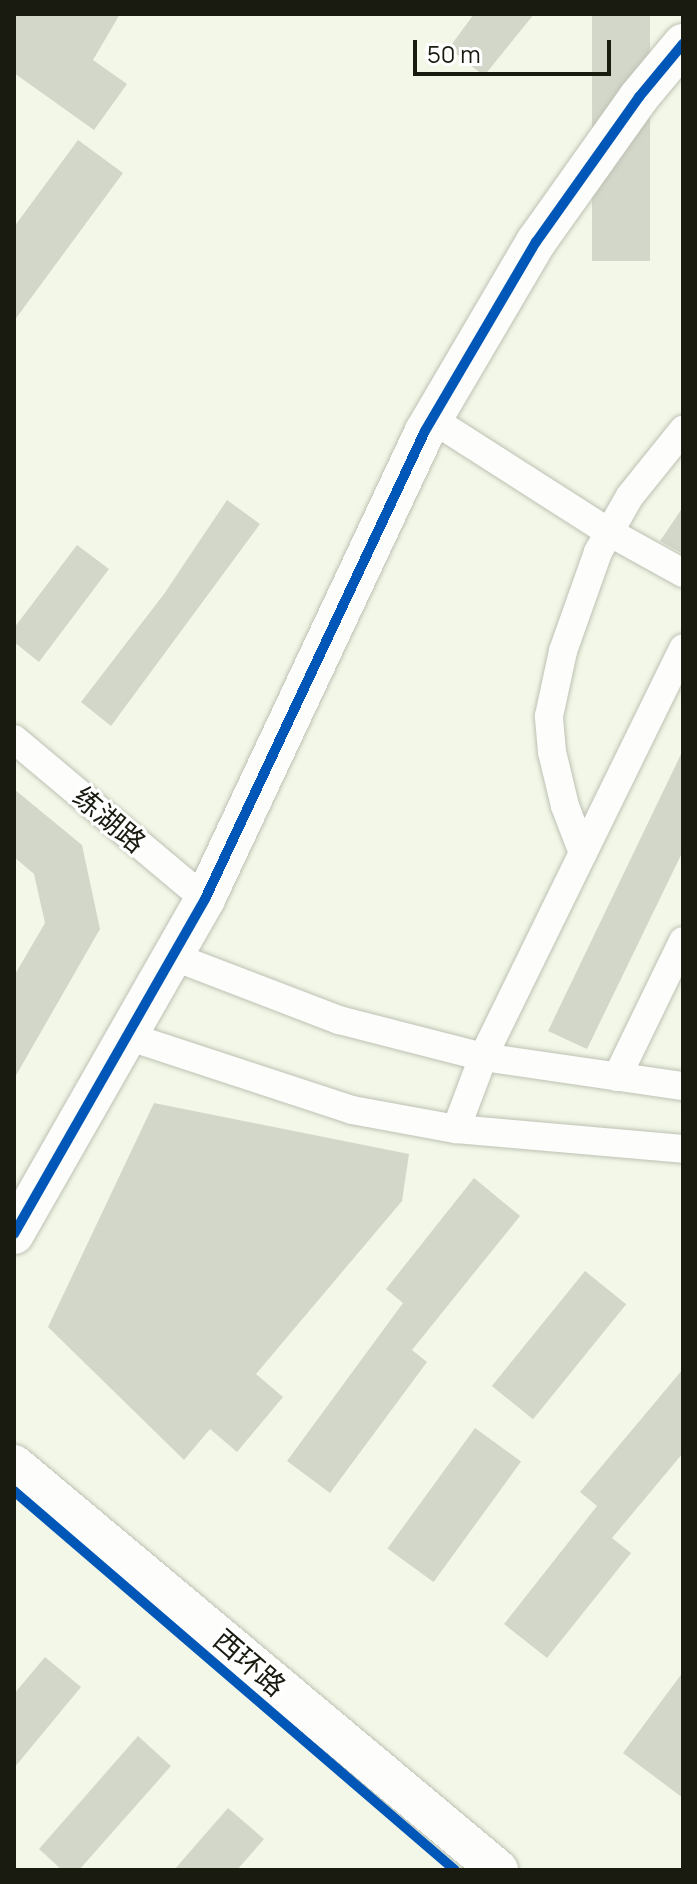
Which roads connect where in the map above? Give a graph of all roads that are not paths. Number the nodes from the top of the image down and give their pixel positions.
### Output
1 (683, 44) edge
2 (432, 419) junction
3 (683, 430) edge
4 (609, 532) junction
5 (683, 573) edge
6 (683, 648) edge
7 (14, 739) edge
8 (583, 853) junction
9 (205, 899) junction
10 (683, 941) edge
11 (172, 956) junction
12 (127, 1036) junction
13 (483, 1057) junction
14 (617, 1077) junction
15 (683, 1086) edge
16 (456, 1129) junction
17 (683, 1149) edge
18 (14, 1234) edge
19 (14, 1465) edge
20 (14, 1491) edge
21 (455, 1870) edge
22 (498, 1870) edge

1 - 2 street
2 - 4 street
2 - 9 street
3 - 4 street
4 - 5 street
4 - 8 street
6 - 8 street
7 - 9 street, 练湖路
8 - 13 street
9 - 11 street
10 - 14 street
11 - 12 street
11 - 13 street
12 - 16 street
12 - 18 street
13 - 14 street
13 - 16 street
14 - 15 street
16 - 17 street
19 - 22 street, 西环路
20 - 21 street, 西环路

